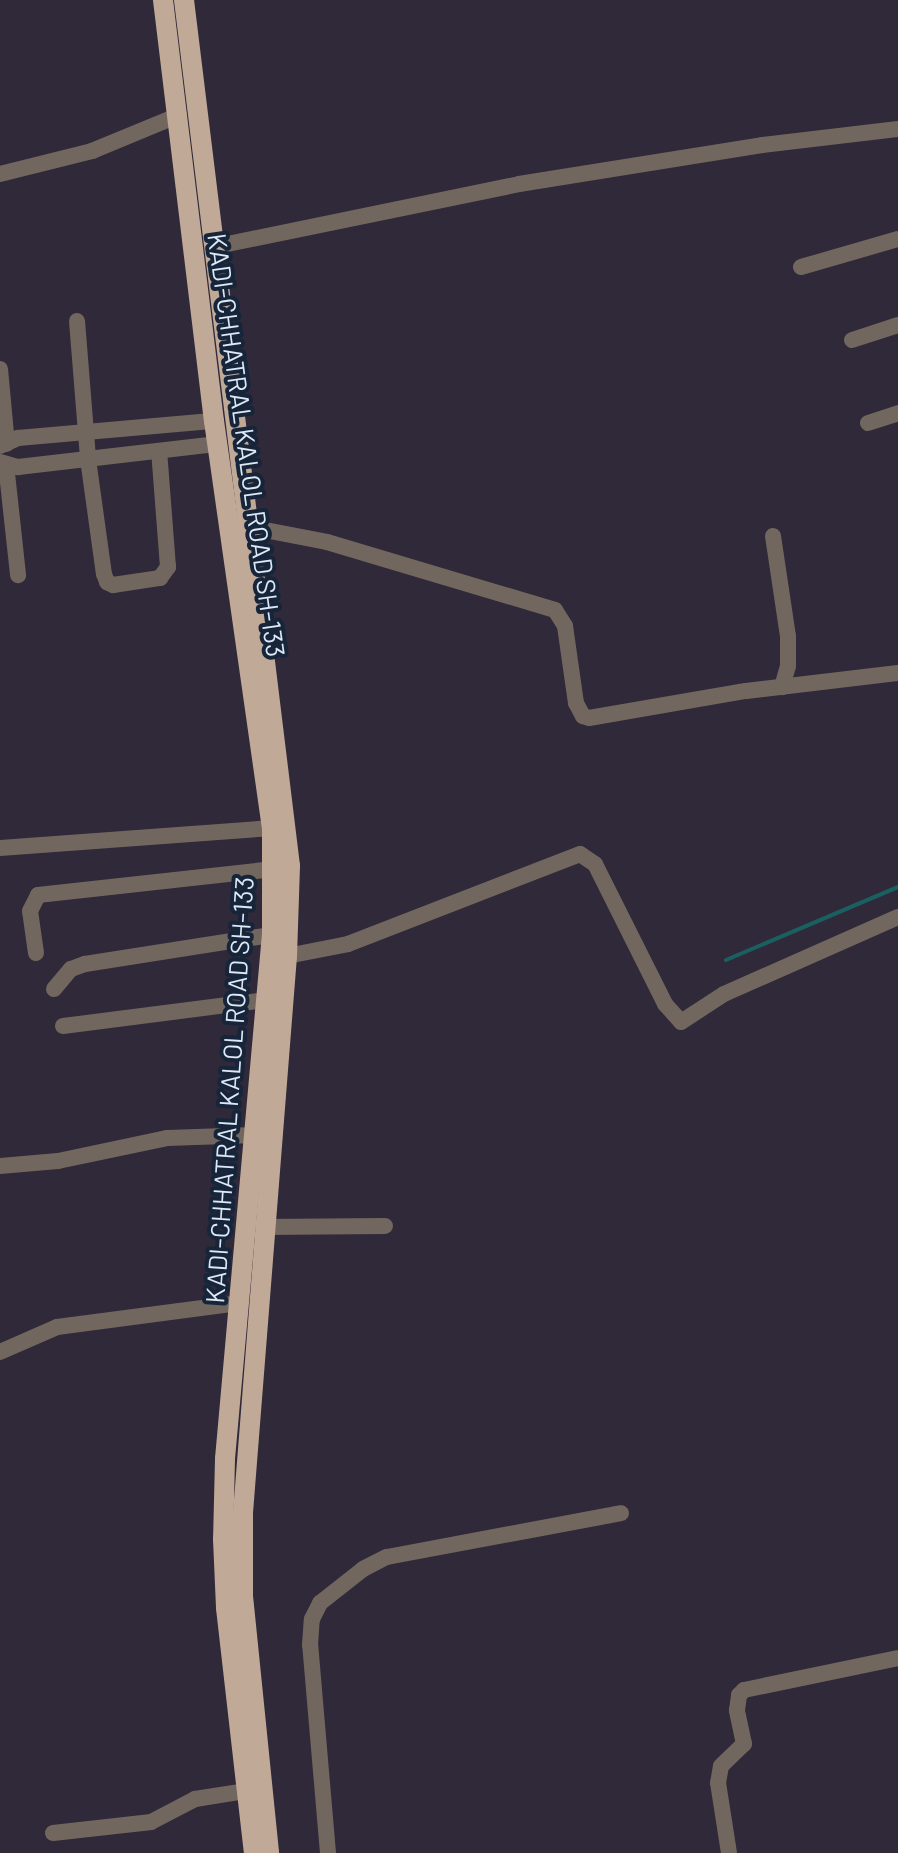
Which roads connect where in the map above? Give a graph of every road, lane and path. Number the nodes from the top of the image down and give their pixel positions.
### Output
1 (163, 0) edge
2 (184, 0) edge
3 (179, 115) junction
4 (898, 129) edge
5 (0, 174) edge
6 (898, 239) edge
7 (213, 247) junction
8 (801, 267) dead end
9 (77, 321) dead end
10 (898, 325) edge
11 (852, 340) dead end
12 (0, 369) edge
13 (898, 413) edge
14 (214, 421) junction
15 (868, 423) dead end
16 (88, 432) junction
17 (218, 444) junction
18 (3, 445) edge
19 (159, 451) junction
20 (88, 459) junction
21 (3, 463) edge
22 (250, 527) junction
23 (773, 536) dead end
24 (7, 545) edge
25 (18, 575) dead end
26 (898, 673) edge
27 (782, 687) junction
28 (272, 828) junction
29 (0, 848) edge
30 (272, 869) junction
31 (898, 917) edge
32 (280, 933) junction
33 (36, 953) dead end
34 (287, 956) junction
35 (54, 989) dead end
36 (266, 1000) junction
37 (63, 1026) dead end
38 (255, 1135) junction
39 (0, 1166) edge
40 (385, 1226) dead end
41 (263, 1227) junction
42 (240, 1303) junction
43 (0, 1352) edge
44 (621, 1513) dead end
45 (898, 1658) edge
46 (246, 1791) junction
47 (53, 1833) dead end
48 (254, 1853) edge
49 (269, 1853) edge
50 (328, 1853) edge
51 (729, 1853) edge

1 - 3 main road, KADI-CHHATRAL KALOL ROAD SH-133
2 - 7 main road, KADI-CHHATRAL KALOL ROAD SH-133
3 - 5 lane
3 - 14 main road, KADI-CHHATRAL KALOL ROAD SH-133
4 - 7 lane
6 - 8 lane
7 - 22 main road, KADI-CHHATRAL KALOL ROAD SH-133
9 - 16 lane
10 - 11 lane
12 - 18 lane
13 - 15 lane
14 - 16 lane
14 - 17 main road, KADI-CHHATRAL KALOL ROAD SH-133
16 - 18 lane
16 - 20 lane
17 - 19 lane
17 - 28 main road, KADI-CHHATRAL KALOL ROAD SH-133
19 - 20 lane
19 - 20 lane
20 - 21 lane
21 - 24 lane
22 - 27 lane
22 - 32 main road, KADI-CHHATRAL KALOL ROAD SH-133
23 - 27 lane
24 - 25 lane
26 - 27 lane
28 - 29 lane
28 - 30 main road, KADI-CHHATRAL KALOL ROAD SH-133
30 - 32 main road, KADI-CHHATRAL KALOL ROAD SH-133
30 - 33 lane
31 - 34 lane
32 - 34 main road, KADI-CHHATRAL KALOL ROAD SH-133
32 - 35 lane
32 - 36 main road, KADI-CHHATRAL KALOL ROAD SH-133
34 - 41 main road, KADI-CHHATRAL KALOL ROAD SH-133
36 - 37 lane
36 - 38 main road, KADI-CHHATRAL KALOL ROAD SH-133
38 - 39 lane
38 - 42 main road, KADI-CHHATRAL KALOL ROAD SH-133
40 - 41 lane
41 - 49 main road, KADI-CHHATRAL KALOL ROAD SH-133
42 - 43 lane
42 - 46 main road, KADI-CHHATRAL KALOL ROAD SH-133
44 - 50 lane
45 - 51 lane
46 - 47 lane
46 - 48 main road, KADI-CHHATRAL KALOL ROAD SH-133

